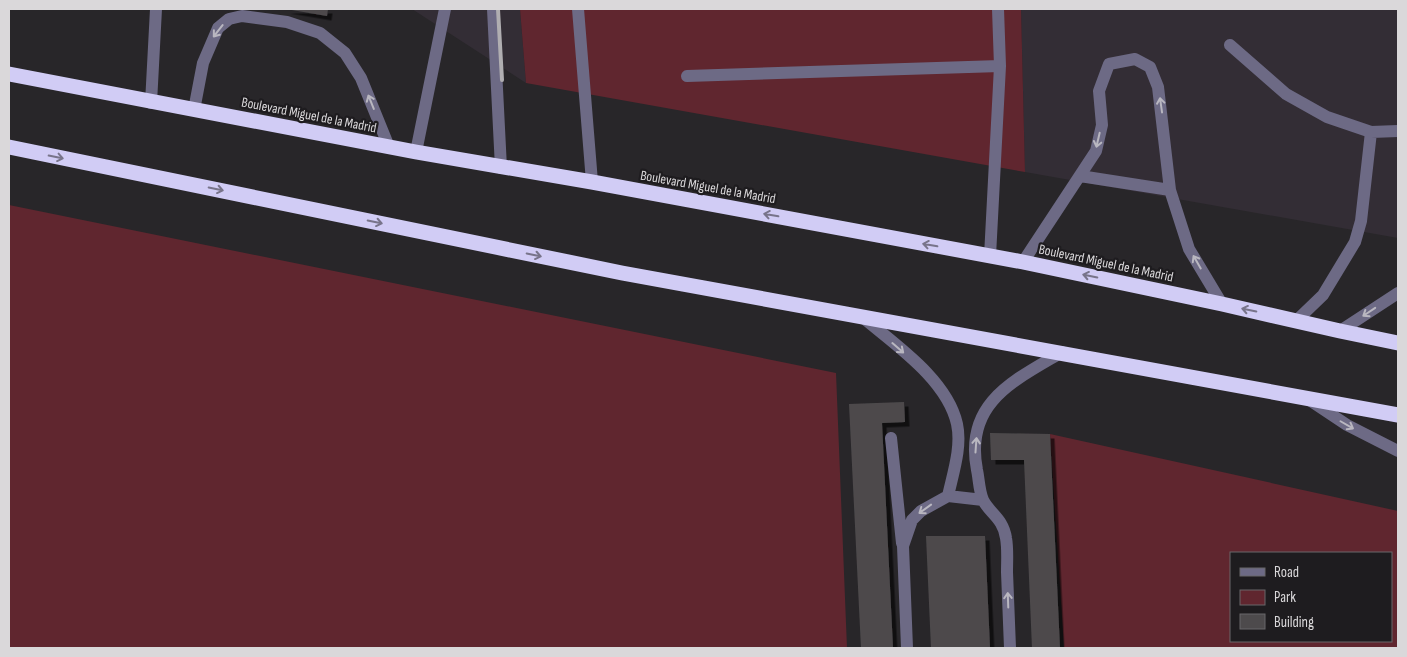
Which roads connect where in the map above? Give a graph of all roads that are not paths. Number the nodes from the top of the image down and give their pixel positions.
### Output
1 (156, 9) edge
2 (445, 9) edge
3 (493, 9) edge
4 (578, 9) edge
5 (998, 9) edge
6 (1230, 45) dead end
7 (1000, 66) junction
8 (9, 74) edge
9 (688, 76) dead end
10 (151, 102) junction
11 (194, 110) junction
12 (1398, 131) edge
13 (1371, 132) junction
14 (9, 147) edge
15 (389, 147) junction
16 (416, 152) junction
17 (501, 168) junction
18 (1080, 176) junction
19 (592, 182) junction
20 (1170, 190) junction
21 (990, 256) junction
22 (1023, 262) junction
23 (1398, 292) edge
24 (1222, 304) junction
25 (861, 316) junction
26 (1296, 320) junction
27 (1340, 332) junction
28 (1398, 343) edge
29 (1062, 352) junction
30 (1306, 398) junction
31 (1398, 415) edge
32 (891, 438) dead end
33 (1398, 451) edge
34 (948, 496) junction
35 (983, 500) junction
36 (903, 546) junction
37 (907, 648) edge
38 (1010, 648) edge

1 - 10 lane
2 - 16 lane
3 - 17 lane
4 - 19 lane
5 - 7 lane
6 - 13 lane
7 - 9 lane
7 - 21 lane
8 - 10 highway, Boulevard Miguel de la Madrid
10 - 11 highway, Boulevard Miguel de la Madrid
11 - 15 highway, Boulevard Miguel de la Madrid
15 -> 11 lane
12 - 13 lane
13 - 26 lane
14 -> 25 highway
15 - 16 highway, Boulevard Miguel de la Madrid
16 - 17 highway, Boulevard Miguel de la Madrid
17 - 19 highway, Boulevard Miguel de la Madrid
18 - 20 lane
20 -> 18 lane
18 - 22 lane
21 -> 19 highway, Boulevard Miguel de la Madrid
24 -> 20 lane
21 - 22 highway, Boulevard Miguel de la Madrid
24 -> 22 highway, Boulevard Miguel de la Madrid
23 -> 27 lane
26 -> 24 highway, Boulevard Miguel de la Madrid
25 - 29 highway
25 -> 34 lane
26 - 27 highway, Boulevard Miguel de la Madrid
27 - 28 highway, Boulevard Miguel de la Madrid
29 - 30 highway
35 -> 29 lane
30 - 31 highway
30 -> 33 lane
32 - 36 lane
34 - 35 lane
34 -> 36 lane
38 -> 35 lane
36 - 37 lane

